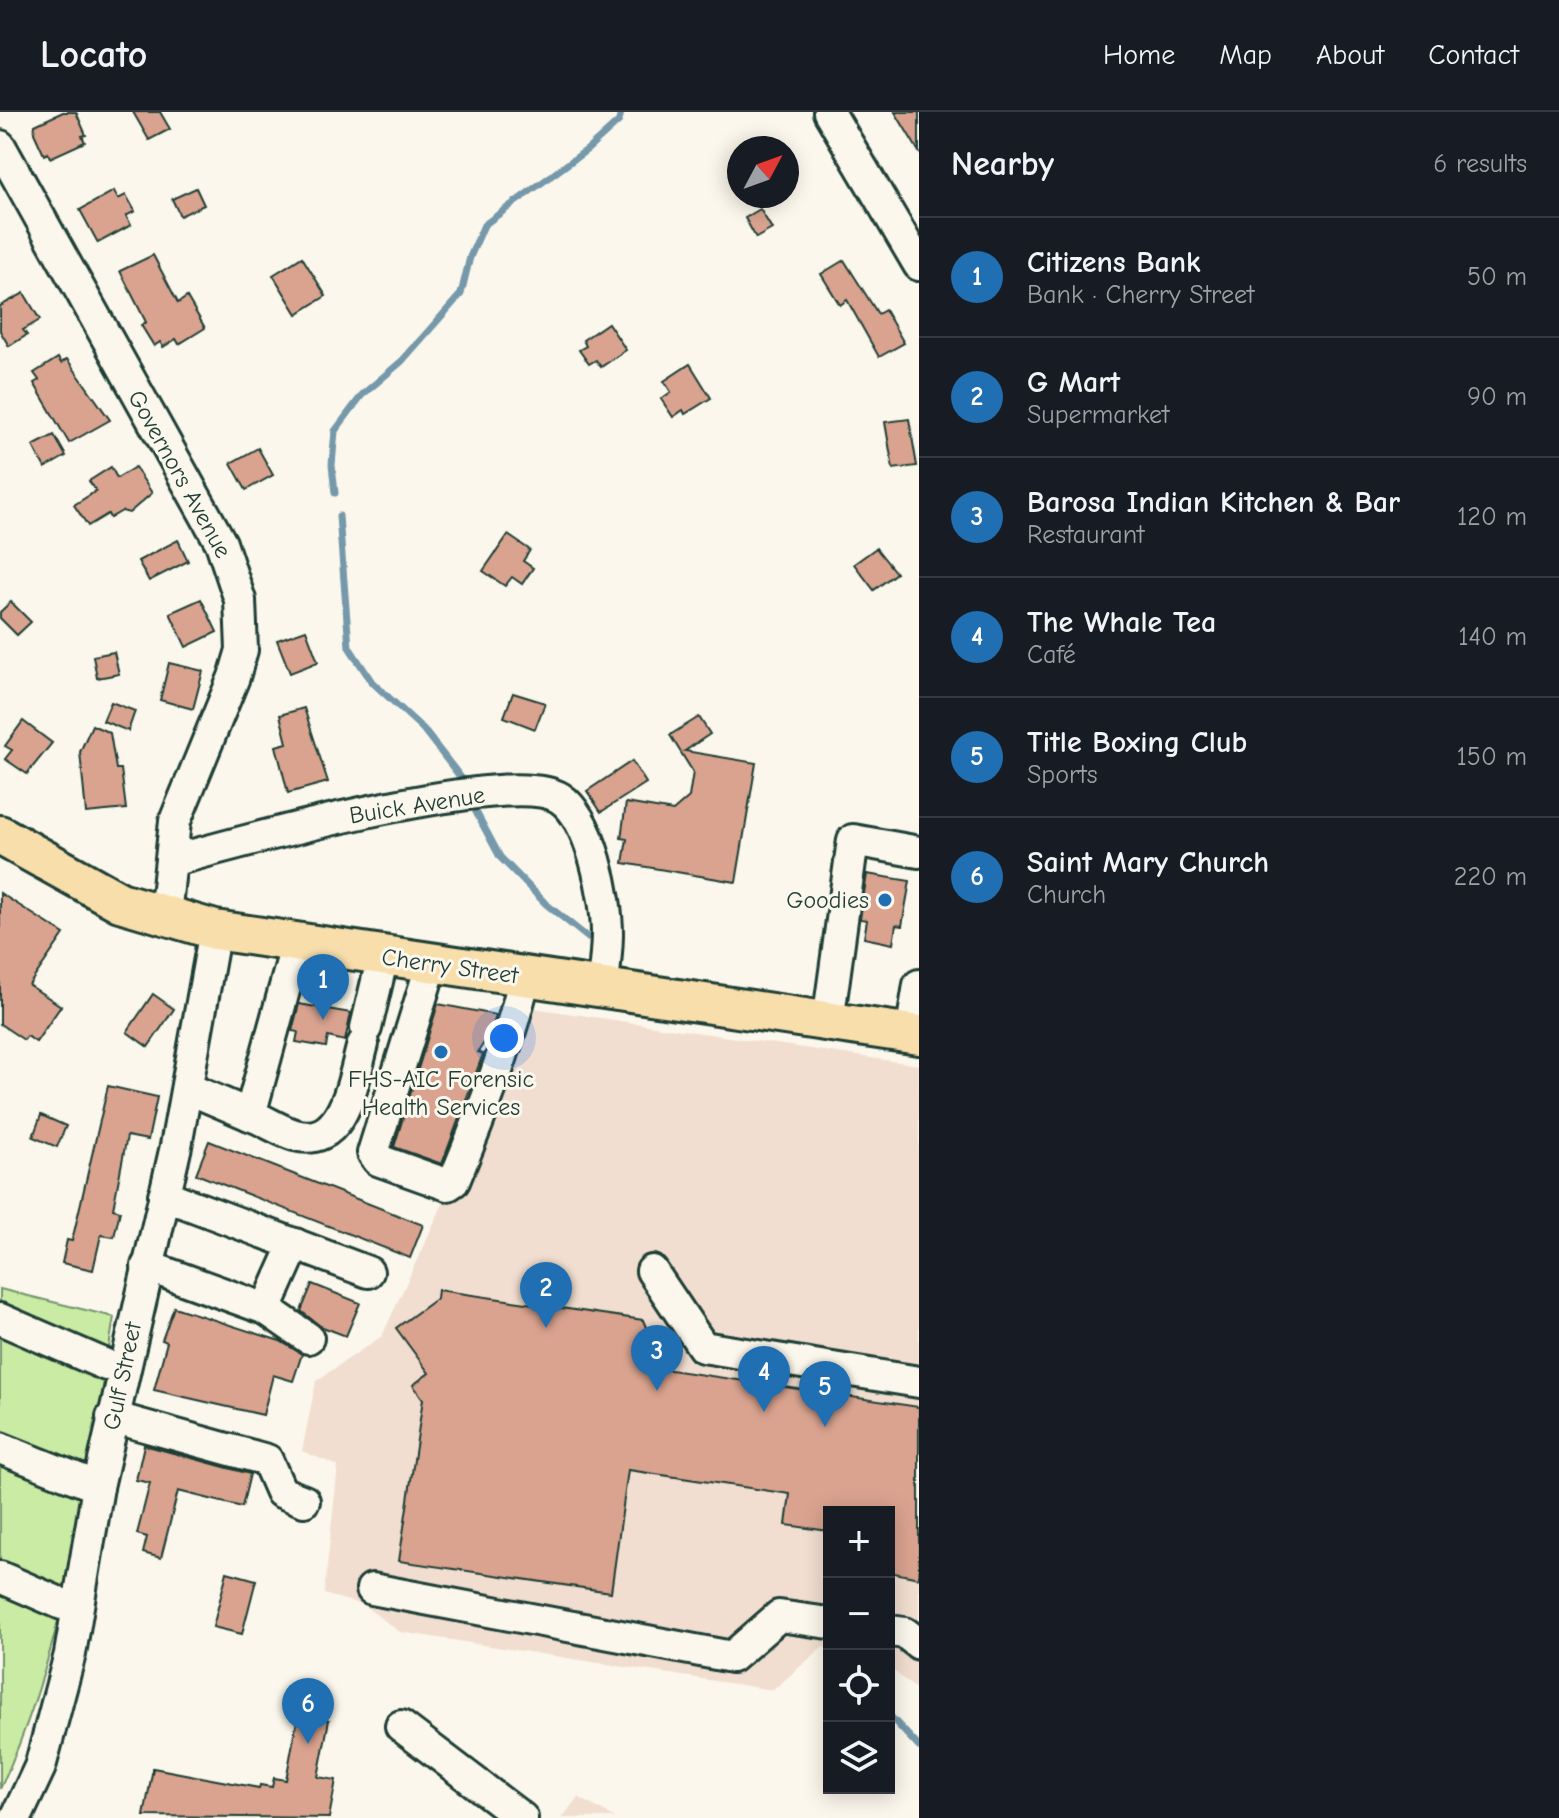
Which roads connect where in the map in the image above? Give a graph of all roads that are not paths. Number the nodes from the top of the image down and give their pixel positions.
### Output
1 (829, 112) edge
2 (0, 146) edge
3 (919, 265) edge
4 (0, 835) edge
5 (919, 852) edge
6 (171, 861) junction
7 (165, 916) junction
8 (215, 930) junction
9 (297, 943) junction
10 (383, 956) junction
11 (432, 963) junction
12 (525, 976) junction
13 (919, 985) edge
14 (603, 988) junction
15 (828, 1022) junction
16 (915, 1035) edge
17 (187, 1088) junction
18 (250, 1115) junction
19 (164, 1195) junction
20 (295, 1244) junction
21 (147, 1266) junction
22 (652, 1271) dead end
23 (368, 1272) dead end
24 (266, 1309) junction
25 (0, 1319) edge
26 (308, 1338) dead end
27 (106, 1365) dead end
28 (919, 1382) edge
29 (112, 1417) junction
30 (0, 1448) edge
31 (98, 1487) junction
32 (304, 1501) dead end
33 (0, 1577) edge
34 (372, 1589) dead end
35 (62, 1604) dead end
36 (823, 1622) edge
37 (895, 1632) edge
38 (919, 1644) edge
39 (401, 1726) dead end
40 (16, 1818) edge
41 (522, 1818) edge

1 - 3 street
2 - 6 street, Governors Avenue
4 - 7 main road, Cherry Street
5 - 15 street
6 - 7 street, Governors Avenue
6 - 14 street, Buick Avenue
7 - 8 main road, Cherry Street
8 - 9 main road, Cherry Street
8 - 17 street, Gulf Street
9 - 10 main road, Cherry Street
9 - 18 street
10 - 11 main road, Cherry Street
10 - 18 street
11 - 12 main road, Cherry Street
11 - 12 street
12 - 14 main road, Cherry Street
13 - 16 street
14 - 15 main road, Cherry Street
15 - 16 main road, Cherry Street
17 - 18 street
17 - 19 street, Gulf Street
19 - 20 street
19 - 21 street, Gulf Street
20 - 23 street
20 - 24 street
21 - 24 street
21 - 29 street, Gulf Street
22 - 28 street
24 - 26 street
25 - 27 street
29 - 31 street, Gulf Street
29 - 32 street
30 - 31 street
31 - 40 street, Gulf Street
33 - 35 street
34 - 36 street
37 - 38 street
39 - 41 street

